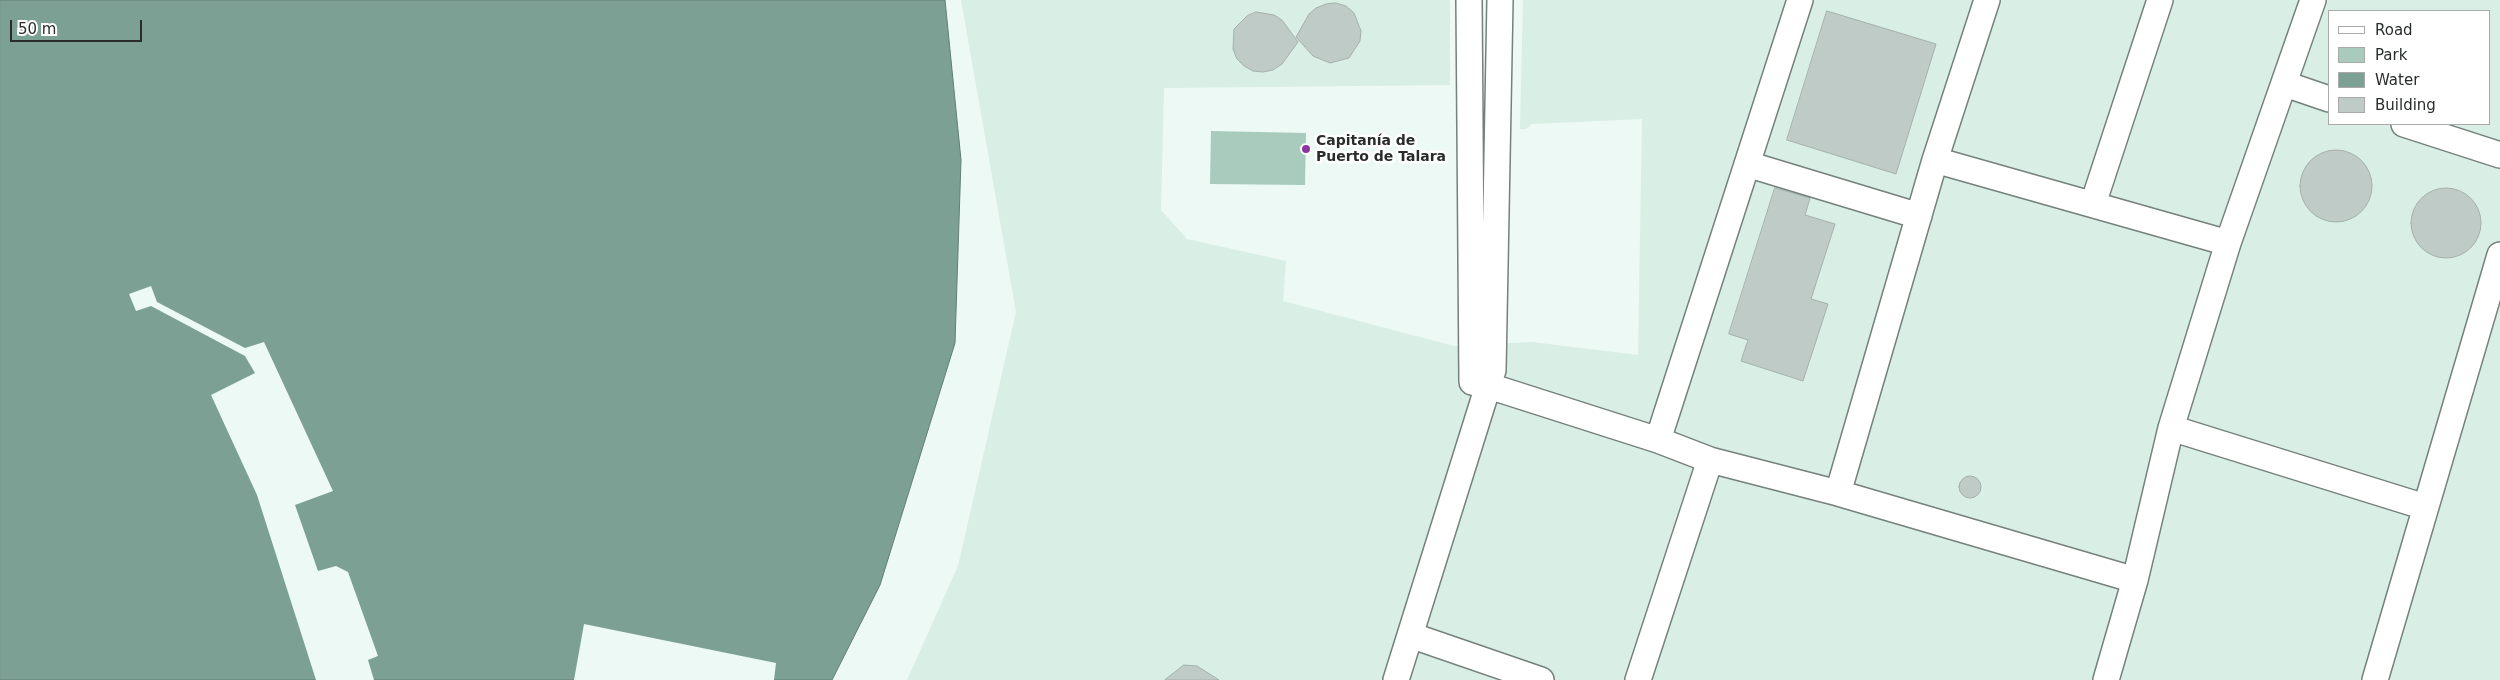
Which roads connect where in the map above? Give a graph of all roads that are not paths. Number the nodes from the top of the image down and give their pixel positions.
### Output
1 (1469, 0) edge
2 (1500, 0) edge
3 (1800, 0) edge
4 (1987, 0) edge
5 (2160, 0) edge
6 (2313, 0) edge
7 (2285, 84) junction
8 (2328, 99) edge
9 (2407, 125) edge
10 (2500, 155) edge
11 (1935, 160) junction
12 (1747, 164) junction
13 (2093, 204) junction
14 (1919, 216) junction
15 (2228, 243) junction
16 (2500, 255) edge
17 (1480, 384) junction
18 (2171, 428) junction
19 (1658, 440) junction
20 (1710, 460) junction
21 (1838, 493) junction
22 (2425, 507) junction
23 (2135, 580) junction
24 (1410, 634) junction
25 (1396, 680) edge
26 (1541, 680) edge
27 (1638, 680) edge
28 (2106, 680) edge
29 (2375, 680) edge

1 - 17 street
2 - 17 street
3 - 12 street
4 - 11 street
5 - 13 street
6 - 7 street
7 - 8 street
7 - 15 street
9 - 10 street
11 - 13 street
11 - 14 street
12 - 14 street
12 - 19 street
13 - 15 street
14 - 21 street
15 - 18 street
16 - 22 street
17 - 19 street
17 - 24 street
18 - 22 street
18 - 23 street
19 - 20 street
20 - 21 street
20 - 27 street
21 - 23 street
22 - 29 street
23 - 28 street
24 - 25 street
24 - 26 street

